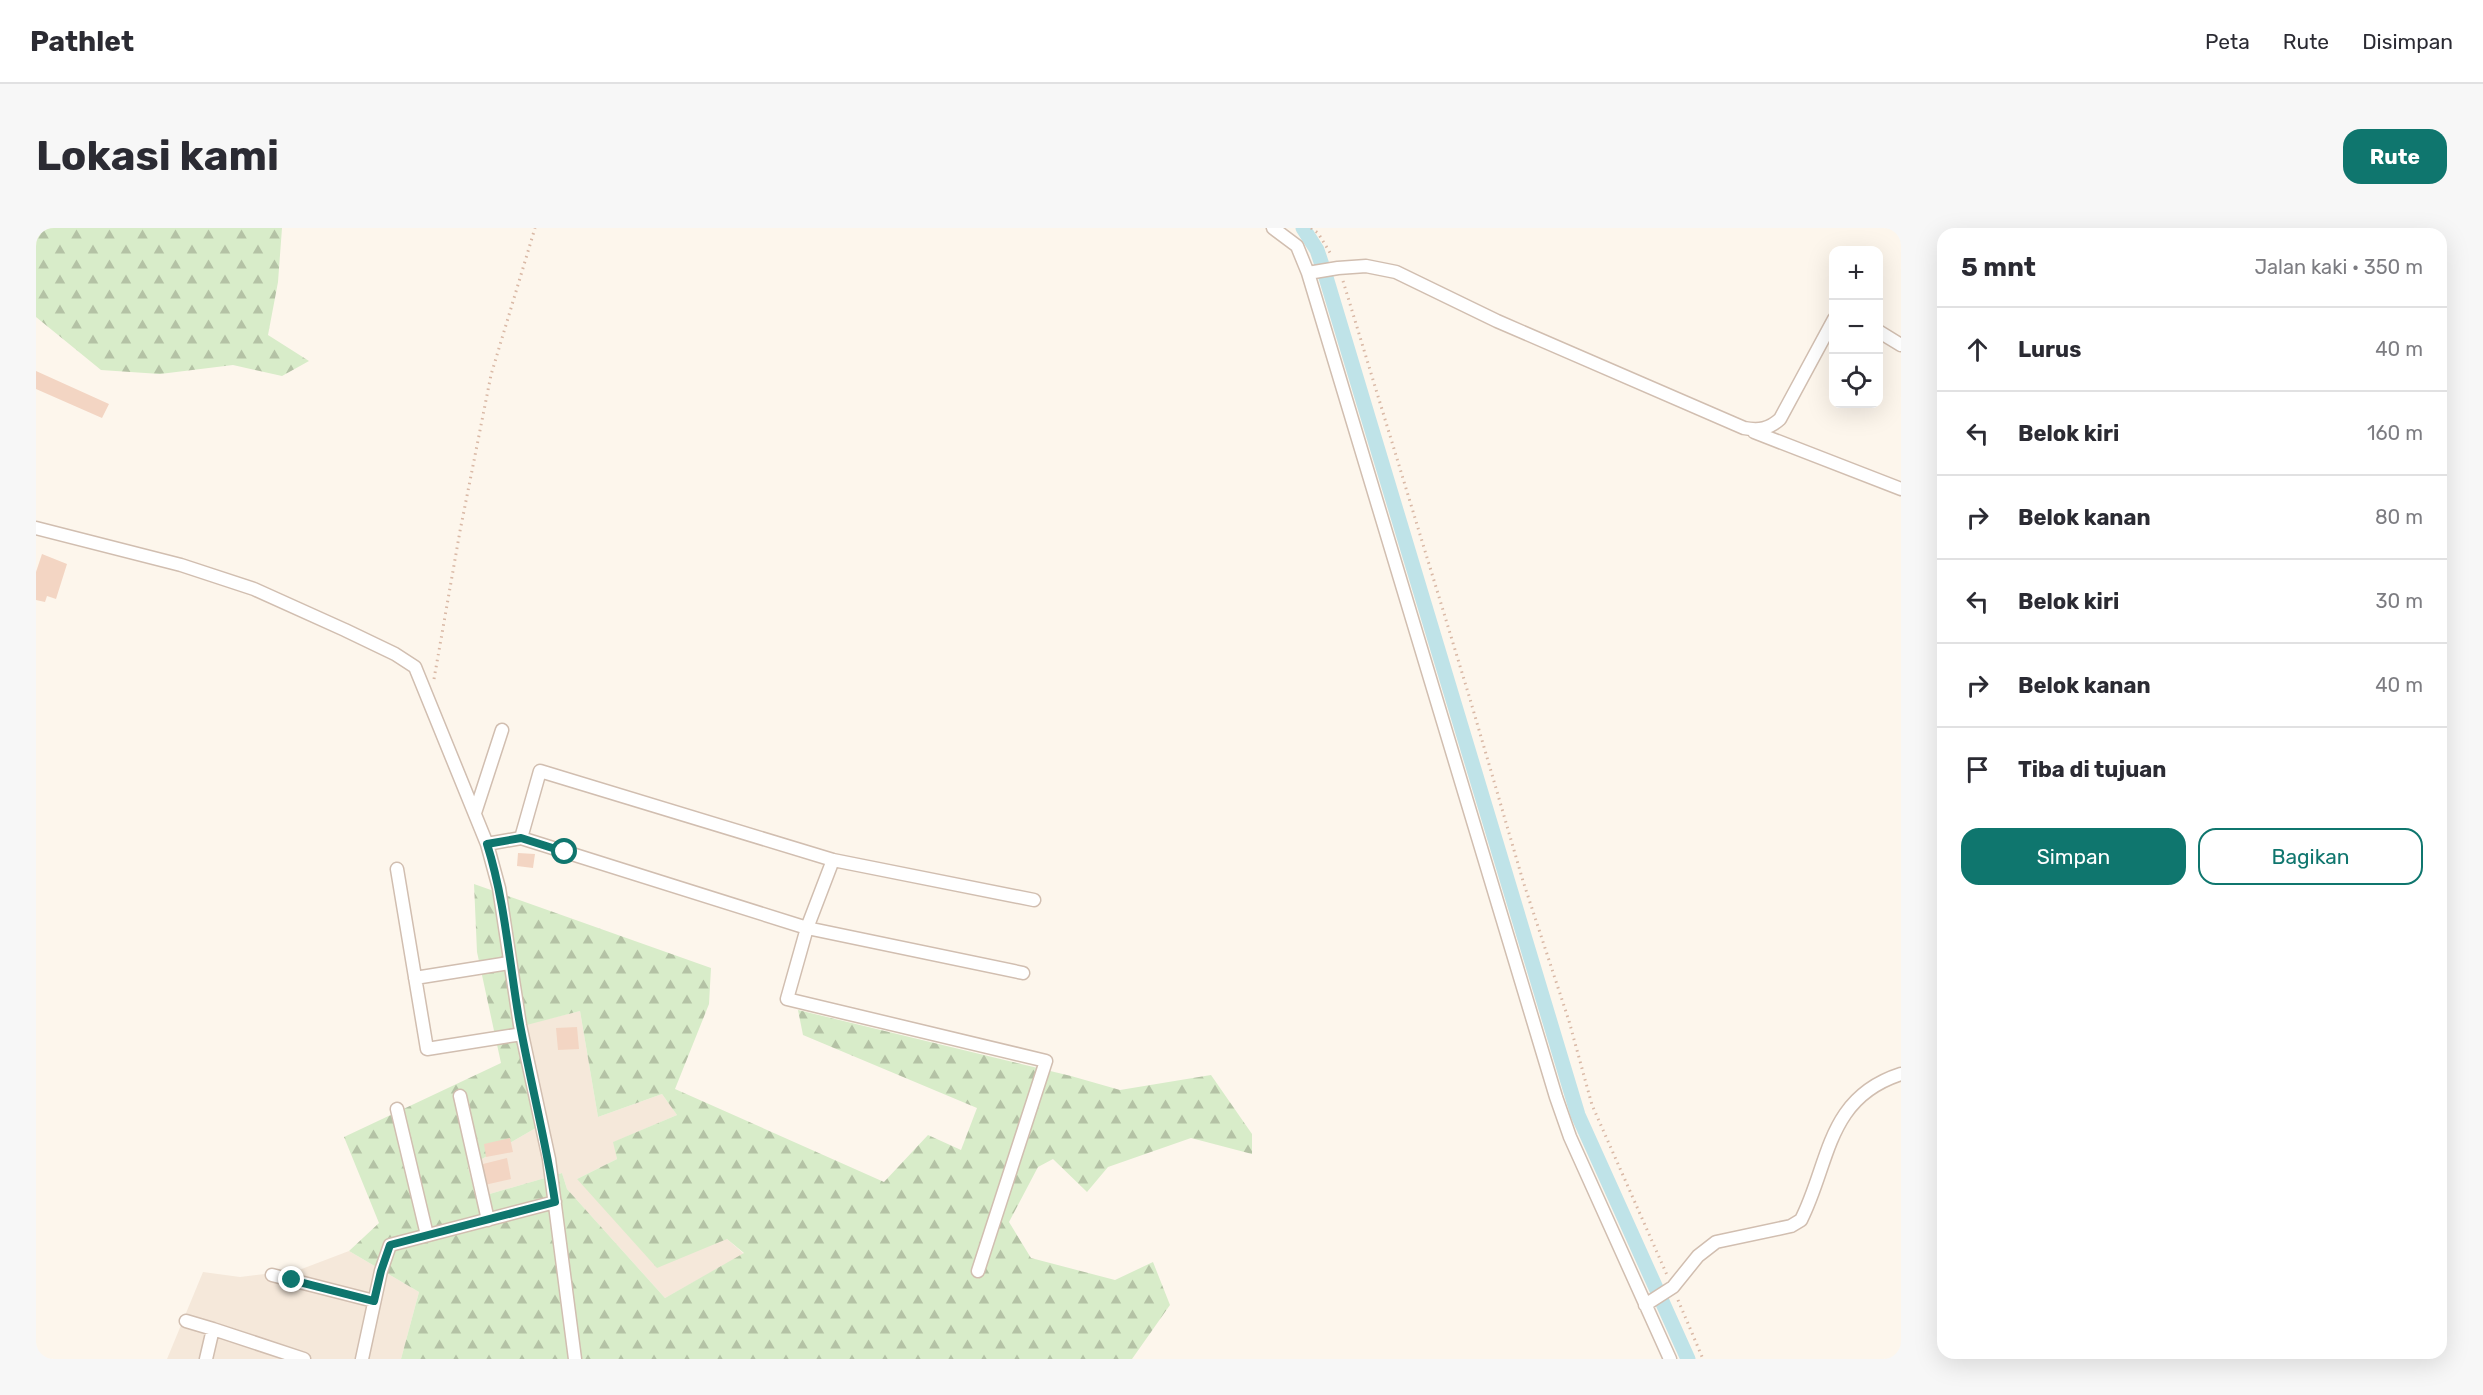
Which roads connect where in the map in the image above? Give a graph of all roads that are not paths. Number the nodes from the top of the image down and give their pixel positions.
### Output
1 (1273, 228) edge
2 (1313, 272) junction
3 (1829, 327) edge
4 (1883, 334) edge
5 (1901, 345) edge
6 (1744, 428) junction
7 (1901, 489) edge
8 (36, 528) edge
9 (502, 730) dead end
10 (475, 813) junction
11 (521, 838) junction
12 (487, 844) junction
13 (833, 860) junction
14 (398, 869) dead end
15 (1034, 900) dead end
16 (807, 928) junction
17 (509, 963) junction
18 (1023, 973) dead end
19 (415, 978) junction
20 (522, 1034) junction
21 (1901, 1074) edge
22 (460, 1096) dead end
23 (397, 1109) dead end
24 (555, 1202) junction
25 (488, 1220) junction
26 (427, 1235) junction
27 (978, 1271) dead end
28 (272, 1275) dead end
29 (374, 1301) junction
30 (1649, 1302) junction
31 (186, 1321) dead end
32 (213, 1329) junction
33 (296, 1358) edge
34 (206, 1359) edge
35 (362, 1359) edge
36 (575, 1359) edge
37 (1670, 1359) edge

1 - 2 street
2 - 6 street
2 - 30 street
3 - 6 street
4 - 5 street
6 - 7 street
8 - 10 street
9 - 10 street
10 - 12 street
11 - 12 street
11 - 13 street
11 - 16 street
12 - 17 street
13 - 15 street
13 - 16 street
14 - 19 street
16 - 18 street
16 - 27 street
17 - 19 street
17 - 20 street
19 - 20 street
20 - 24 street
21 - 30 street
22 - 25 street
23 - 26 street
24 - 25 street
24 - 36 street
25 - 26 street
26 - 29 street
28 - 29 street
29 - 35 street
30 - 37 street
31 - 32 street
32 - 33 street
32 - 34 street

